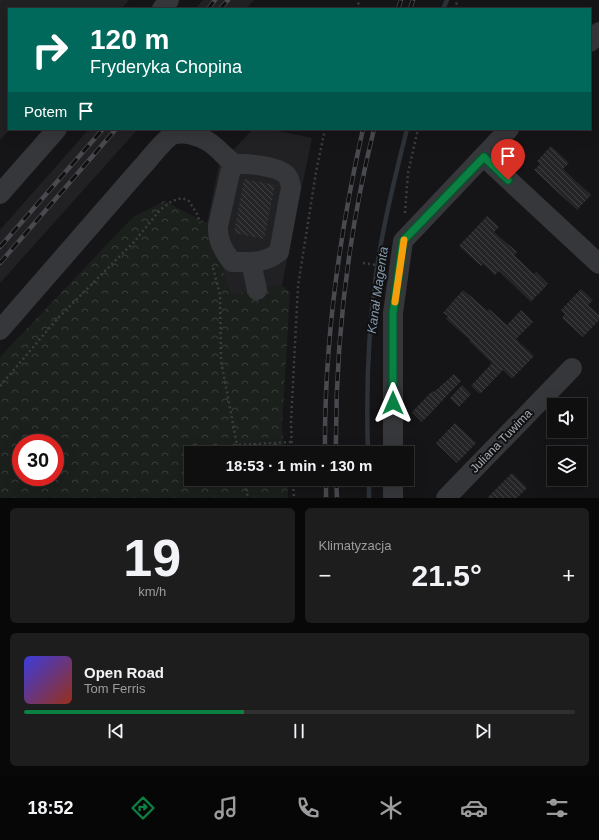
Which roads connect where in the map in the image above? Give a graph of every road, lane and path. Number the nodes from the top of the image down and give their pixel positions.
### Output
1 (170, 0) edge
2 (163, 8) edge
3 (599, 32) edge
4 (591, 41) edge
5 (56, 130) edge
6 (325, 130) edge
7 (418, 130) edge
8 (508, 130) edge
9 (484, 157) junction
10 (235, 165) junction
11 (0, 194) edge
12 (201, 228) dead end
13 (403, 241) junction
14 (211, 261) dead end
15 (251, 262) junction
16 (363, 263) dead end
17 (599, 264) edge
18 (386, 267) dead end
19 (257, 290) dead end
20 (0, 330) edge
21 (572, 368) dead end
22 (0, 386) edge
23 (292, 442) junction
24 (237, 445) joint
25 (292, 446) edge
26 (393, 446) edge
27 (245, 486) edge
28 (293, 486) edge
29 (393, 486) edge
30 (248, 498) edge
31 (294, 498) edge
32 (393, 498) edge
33 (446, 498) edge

1 - 2 street
3 - 4 street
5 - 11 street
6 - 23 path
7 - 13 path
8 - 9 street
9 - 13 street
9 - 17 street
10 - 15 street
10 - 15 street
10 - 20 street
12 - 22 path
13 - 26 street
14 - 24 path
15 - 19 street
16 - 18 path
21 - 33 street, Juliana Tuwima
23 - 24 path
23 - 25 path
27 - 30 path
28 - 31 path
29 - 32 street

